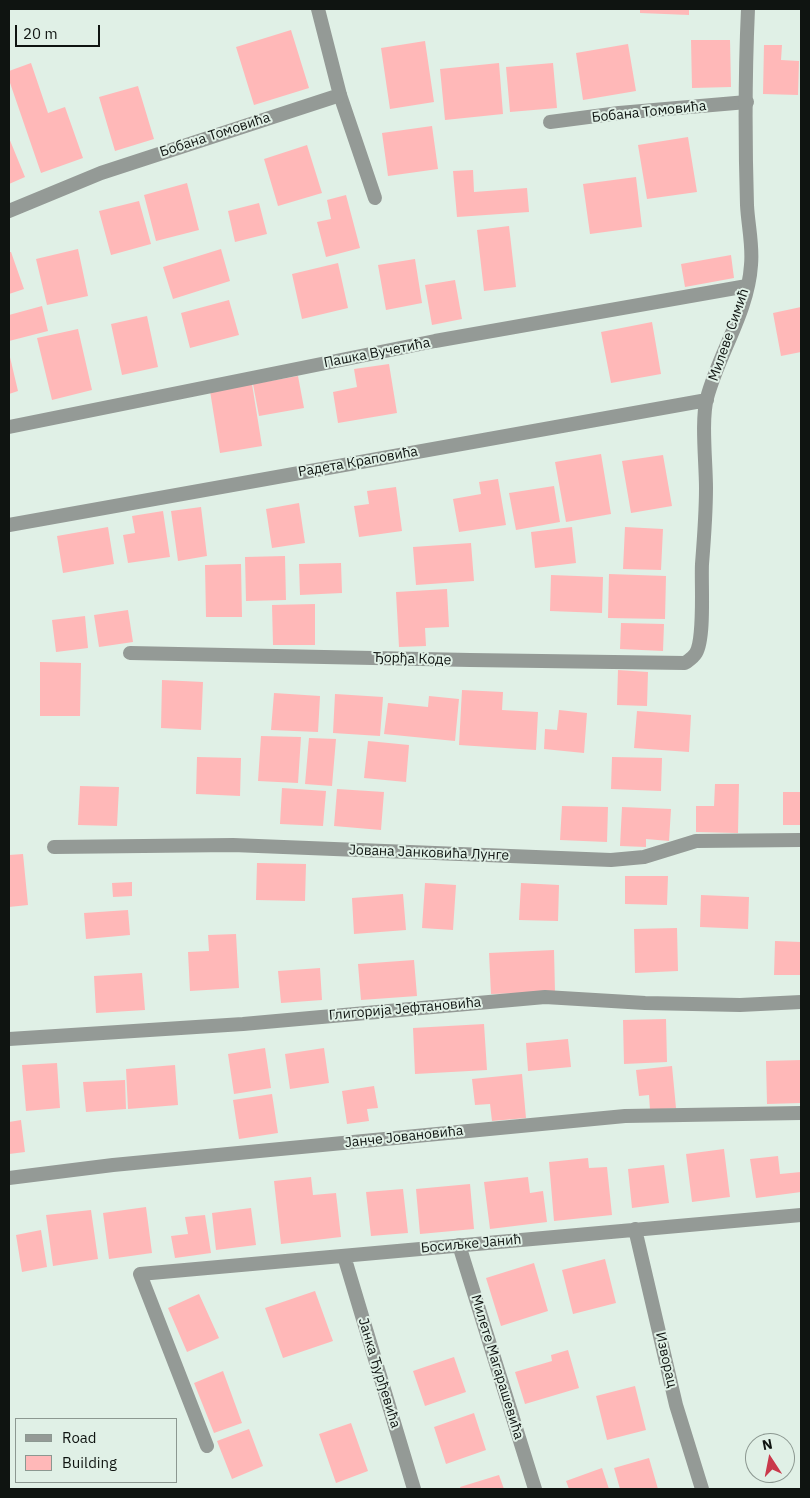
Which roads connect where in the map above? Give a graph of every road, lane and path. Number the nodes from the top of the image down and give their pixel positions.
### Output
1 (318, 9) edge
2 (748, 9) edge
3 (340, 95) junction
4 (747, 102) junction
5 (550, 122) dead end
6 (375, 198) dead end
7 (9, 211) edge
8 (747, 286) junction
9 (707, 400) junction
10 (9, 427) edge
11 (9, 525) edge
12 (130, 653) dead end
13 (692, 659) joint
14 (801, 840) edge
15 (54, 847) dead end
16 (801, 1002) edge
17 (9, 1039) edge
18 (801, 1113) edge
19 (9, 1178) edge
20 (801, 1215) edge
21 (636, 1229) junction
22 (459, 1245) junction
23 (344, 1256) junction
24 (207, 1446) dead end
25 (414, 1489) edge
26 (535, 1489) edge
27 (702, 1489) edge

1 - 3 street
2 - 4 street, Милеве Симић
3 - 6 street
3 - 7 street, Бобана Томовића
4 - 5 street, Бобана Томовића
4 - 8 street, Милеве Симић
8 - 9 street, Милеве Симић
8 - 10 street, Пашка Вучетића
9 - 11 street, Радета Краповића
9 - 13 street, Милеве Симић
12 - 13 street, Ђорђа Коде
14 - 15 street, Јована Јанковића Лунге
16 - 17 street, Глигорија Јефтановића
18 - 19 street, Јанче Јовановића
20 - 21 street, Босиљке Јанић
21 - 22 street, Босиљке Јанић
21 - 27 street, Изворац
22 - 23 street, Босиљке Јанић
22 - 26 street, Милете Магарашевића
23 - 24 street, Босиљке Јанић
23 - 25 street, Јанка Ђурђевића

